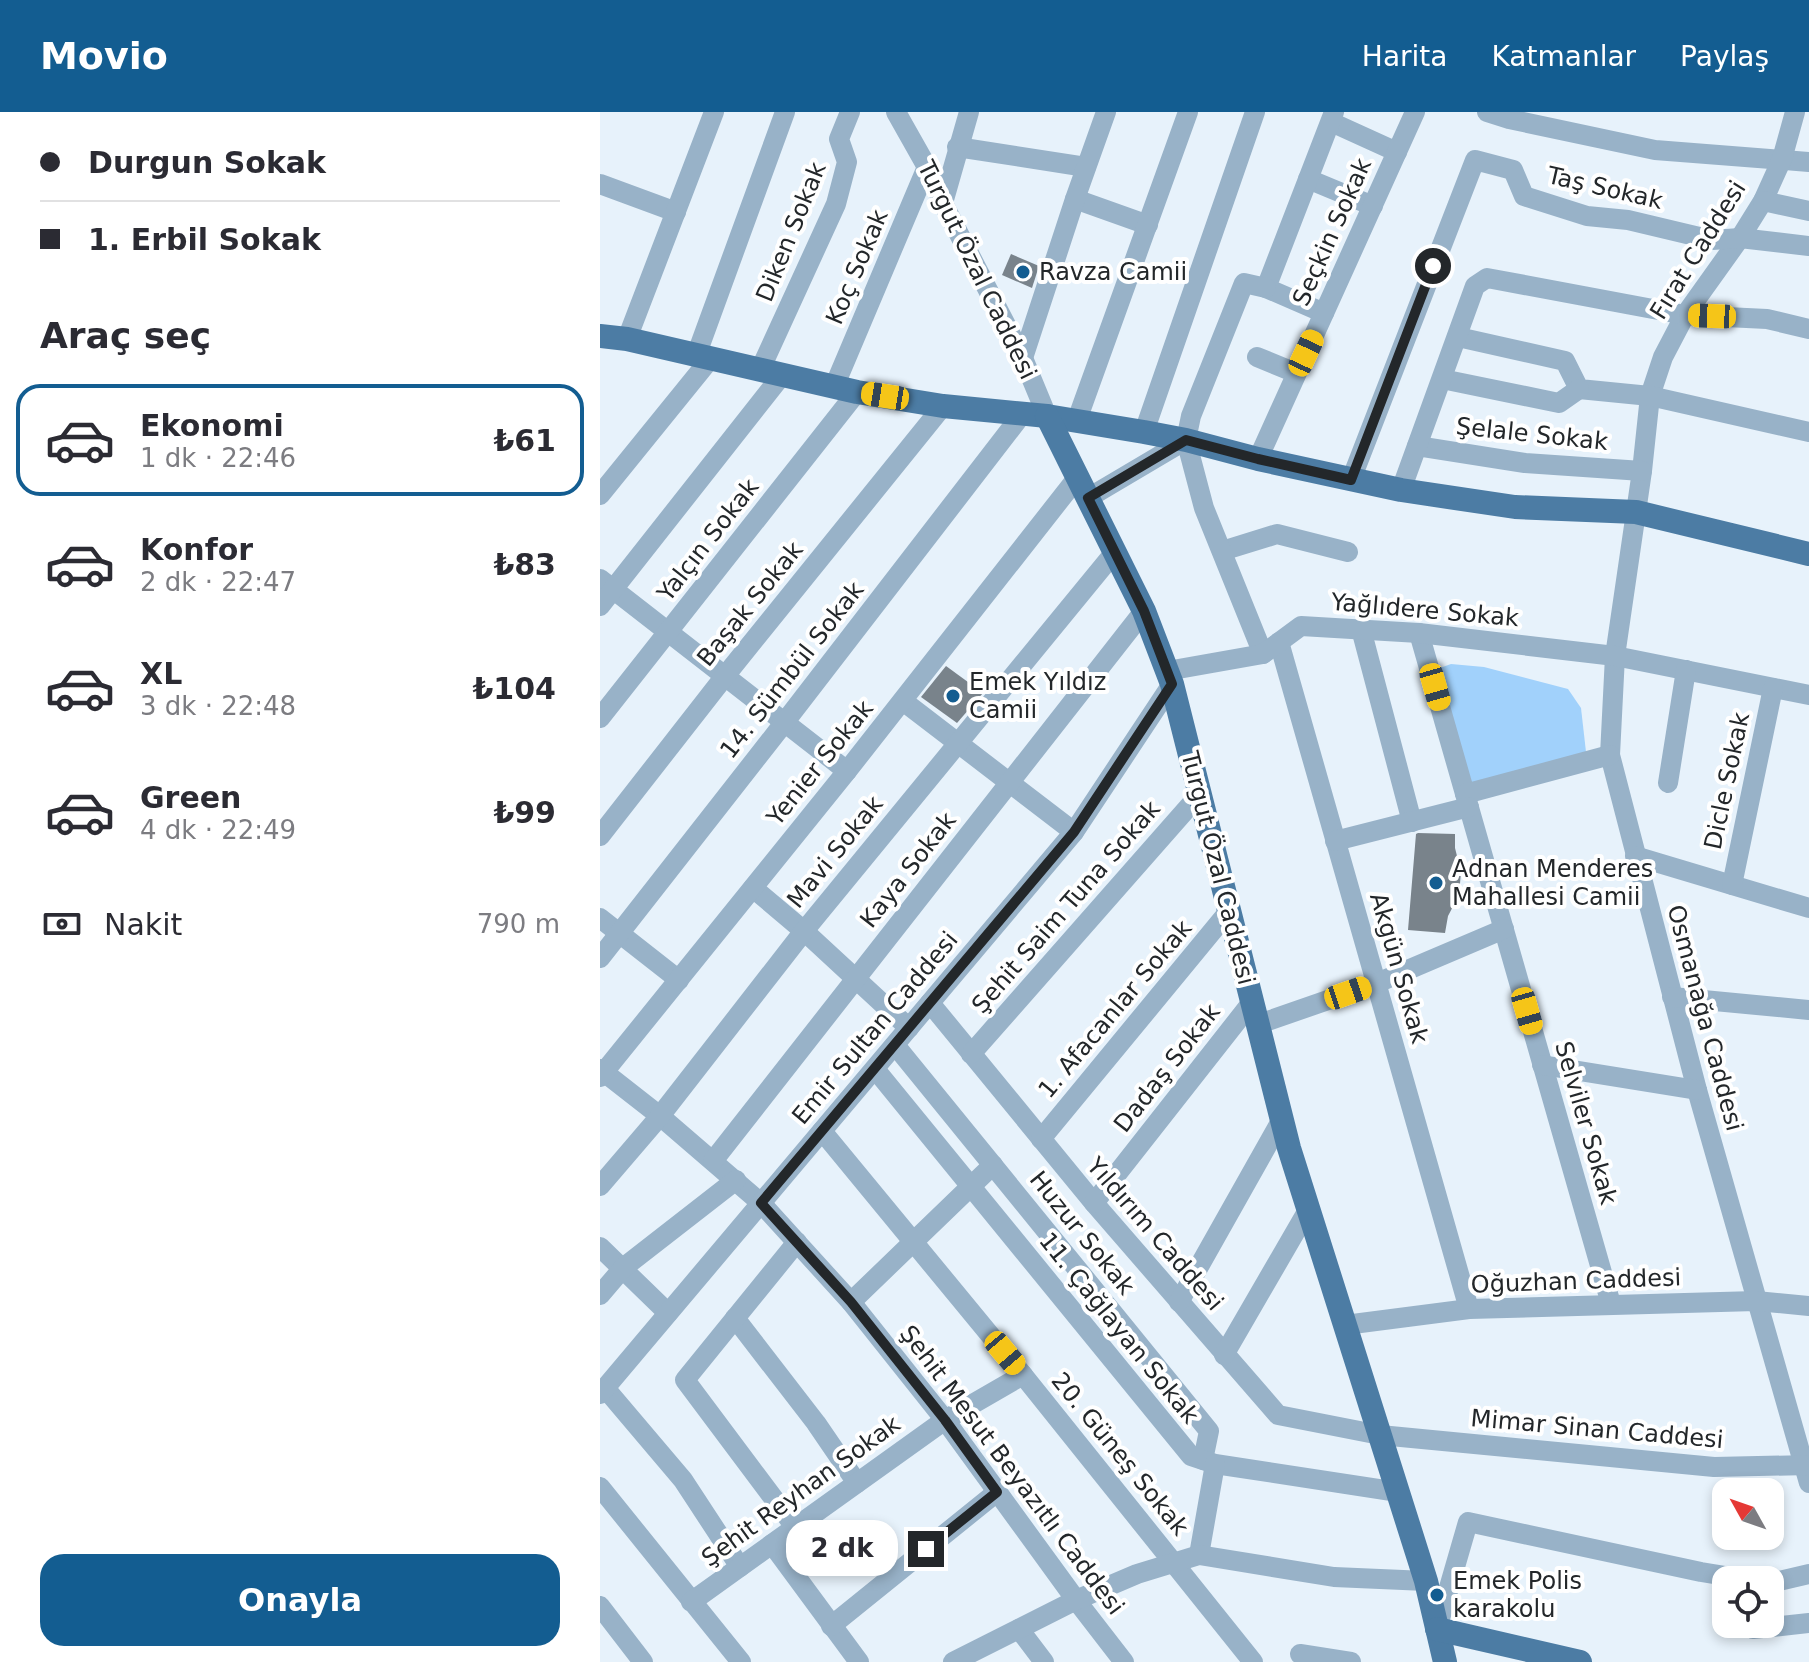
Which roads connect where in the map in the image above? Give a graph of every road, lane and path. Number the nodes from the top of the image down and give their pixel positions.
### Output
1 (714, 112) edge
2 (785, 112) edge
3 (850, 112) edge
4 (896, 112) edge
5 (969, 112) edge
6 (1106, 112) edge
7 (1188, 112) edge
8 (1255, 112) edge
9 (1415, 112) edge
10 (1487, 112) edge
11 (1795, 112) edge
12 (1332, 117) edge
13 (957, 147) junction
14 (1397, 152) junction
15 (1782, 159) junction
16 (1809, 162) edge
17 (927, 167) junction
18 (1086, 167) junction
19 (1308, 179) junction
20 (600, 184) edge
21 (1075, 199) junction
22 (1763, 201) junction
23 (943, 203) junction
24 (1373, 206) junction
25 (1809, 211) edge
26 (676, 212) junction
27 (1148, 225) junction
28 (1740, 238) junction
29 (1809, 246) edge
30 (1266, 288) junction
31 (1324, 313) junction
32 (1685, 315) junction
33 (1809, 329) edge
34 (600, 336) edge
35 (1458, 337) junction
36 (627, 339) junction
37 (703, 357) junction
38 (1257, 357) dead end
39 (1023, 358) junction
40 (771, 372) junction
41 (1296, 373) junction
42 (1442, 379) junction
43 (845, 389) junction
44 (1579, 389) junction
45 (1650, 396) junction
46 (943, 406) junction
47 (1035, 415) junction
48 (1077, 420) junction
49 (1144, 432) junction
50 (1809, 432) edge
51 (1186, 440) junction
52 (1417, 446) junction
53 (1258, 459) junction
54 (1642, 471) junction
55 (1351, 480) junction
56 (1082, 488) junction
57 (1401, 490) junction
58 (600, 495) edge
59 (1636, 512) junction
60 (1222, 551) junction
61 (1348, 552) dead end
62 (1114, 553) junction
63 (1809, 554) edge
64 (607, 585) edge
65 (600, 606) edge
66 (1144, 611) junction
67 (1361, 629) junction
68 (669, 633) junction
69 (1419, 633) junction
70 (1271, 648) junction
71 (1615, 656) junction
72 (1686, 670) junction
73 (725, 676) junction
74 (1170, 677) junction
75 (1773, 688) junction
76 (1809, 695) edge
77 (903, 701) junction
78 (600, 718) edge
79 (784, 723) junction
80 (959, 743) junction
81 (1610, 755) junction
82 (847, 771) junction
83 (1010, 782) junction
84 (1668, 783) dead end
85 (1199, 795) junction
86 (1467, 800) junction
87 (1412, 822) junction
88 (1074, 832) junction
89 (600, 836) edge
90 (1335, 841) junction
91 (1635, 856) junction
92 (1732, 885) junction
93 (753, 888) junction
94 (1809, 908) edge
95 (1229, 911) junction
96 (600, 918) edge
97 (1504, 929) junction
98 (804, 931) junction
99 (620, 934) junction
100 (600, 958) edge
101 (856, 979) junction
102 (679, 980) junction
103 (1377, 983) junction
104 (1672, 997) junction
105 (930, 1003) junction
106 (1809, 1010) edge
107 (1256, 1013) junction
108 (909, 1028) junction
109 (895, 1045) junction
110 (971, 1054) junction
111 (1542, 1065) junction
112 (875, 1069) junction
113 (601, 1072) edge
114 (1697, 1090) junction
115 (660, 1116) junction
116 (1282, 1119) junction
117 (822, 1131) junction
118 (1041, 1139) junction
119 (713, 1161) junction
120 (993, 1165) junction
121 (736, 1180) junction
122 (600, 1186) edge
123 (970, 1187) junction
124 (761, 1203) junction
125 (1094, 1203) junction
126 (1308, 1210) junction
127 (797, 1242) junction
128 (913, 1242) junction
129 (600, 1247) edge
130 (623, 1268) junction
131 (600, 1295) edge
132 (1756, 1301) junction
133 (851, 1302) junction
134 (1179, 1302) junction
135 (1611, 1304) junction
136 (1809, 1306) edge
137 (1469, 1309) junction
138 (668, 1313) junction
139 (735, 1318) junction
140 (1345, 1325) junction
141 (1224, 1355) junction
142 (1023, 1375) junction
143 (602, 1391) edge
144 (945, 1420) junction
145 (1380, 1435) junction
146 (1209, 1462) junction
147 (1807, 1470) edge
148 (857, 1483) junction
149 (600, 1487) edge
150 (997, 1492) junction
151 (1398, 1492) junction
152 (795, 1527) junction
153 (772, 1544) junction
154 (1199, 1555) junction
155 (1173, 1561) junction
156 (740, 1567) junction
157 (1712, 1574) edge
158 (1809, 1574) edge
159 (1784, 1580) edge
160 (1426, 1581) junction
161 (1076, 1600) junction
162 (691, 1602) junction
163 (600, 1606) edge
164 (1809, 1623) edge
165 (831, 1626) junction
166 (1784, 1626) edge
167 (1019, 1629) junction
168 (1437, 1629) junction
169 (1300, 1654) dead end
170 (643, 1662) edge
171 (741, 1662) edge
172 (859, 1662) edge
173 (953, 1662) edge
174 (1044, 1662) edge
175 (1124, 1662) edge
176 (1253, 1662) edge
177 (1351, 1662) edge
178 (1445, 1662) edge
179 (1580, 1662) edge

1 - 26 street
2 - 37 street
3 - 40 street, Diken Sokak
4 - 17 street, Turgut Özal Caddesi
5 - 13 street
6 - 18 street
7 - 27 street
8 - 49 street
9 - 14 street, Seçkin Sokak
10 - 15 street
11 - 15 street, Fırat Caddesi
12 - 14 street
12 - 19 street
13 - 18 street
13 - 23 street
14 - 24 street, Seçkin Sokak
15 - 16 street
15 - 22 street, Fırat Caddesi
17 - 23 street, Turgut Özal Caddesi
17 - 43 street, Koç Sokak
18 - 21 street
19 - 24 street
19 - 30 street
20 - 26 street
21 - 27 street
21 - 39 street
22 - 25 street
22 - 28 street, Fırat Caddesi
23 - 39 street, Turgut Özal Caddesi
24 - 31 street, Seçkin Sokak
26 - 36 street
27 - 48 street
28 - 29 street
28 - 32 street, Fırat Caddesi
28 - 55 street, Taş Sokak
30 - 31 street
30 - 51 street
31 - 41 street, Seçkin Sokak
32 - 33 street
32 - 35 street
32 - 45 street, Fırat Caddesi
34 - 36 main road
35 - 42 street
35 - 44 street
36 - 37 main road
37 - 40 main road
37 - 58 street
38 - 41 street
39 - 47 street, Turgut Özal Caddesi
40 - 43 main road
40 - 64 street, Diken Sokak
41 - 53 street, Seçkin Sokak
42 - 44 street
42 - 52 street
43 - 46 main road
43 - 68 street, Yalçın Sokak
44 - 45 street
45 - 50 street
45 - 54 street, Fırat Caddesi
46 - 47 main road
46 - 73 street, Başak Sokak
47 - 48 main road
47 - 56 main road, Turgut Özal Caddesi
47 - 79 street, 14. Sümbül Sokak
48 - 49 main road
49 - 51 main road
51 - 53 main road
51 - 56 street
51 - 60 street, Akgün Sokak
52 - 54 street, Şelale Sokak
52 - 57 street
53 - 55 main road
54 - 59 street, Fırat Caddesi
55 - 57 main road
56 - 62 main road, Turgut Özal Caddesi
56 - 77 street, Yenier Sokak
57 - 59 main road
59 - 63 main road
59 - 71 street, Osmanağa Caddesi
60 - 61 street
60 - 70 street, Akgün Sokak
62 - 66 main road, Turgut Özal Caddesi
62 - 80 street, Mavi Sokak
64 - 65 street, Diken Sokak
64 - 68 street
66 - 74 main road, Turgut Özal Caddesi
66 - 83 street, Kaya Sokak
67 - 69 street, Yağlıdere Sokak
67 - 70 street, Yağlıdere Sokak
67 - 87 street
68 - 73 street
68 - 78 street, Yalçın Sokak
69 - 71 street, Yağlıdere Sokak
69 - 86 street, Selviler Sokak
70 - 74 street, Yağlıdere Sokak
70 - 90 street, Akgün Sokak
71 - 72 street, Yağlıdere Sokak
71 - 81 street, Osmanağa Caddesi
72 - 75 street, Yağlıdere Sokak
72 - 84 street
73 - 79 street
73 - 89 street, Başak Sokak
74 - 85 main road, Turgut Özal Caddesi
74 - 88 street, Emir Sultan Caddesi
75 - 76 street, Yağlıdere Sokak
75 - 92 street, Dicle Sokak
77 - 80 street
77 - 82 street, Yenier Sokak
79 - 82 street
79 - 99 street, 14. Sümbül Sokak
80 - 83 street
80 - 98 street, Mavi Sokak
81 - 86 street
81 - 91 street, Osmanağa Caddesi
82 - 93 street, Yenier Sokak
83 - 88 street
83 - 101 street, Kaya Sokak
85 - 95 main road, Turgut Özal Caddesi
85 - 110 street, Şehit Saim Tuna Sokak
86 - 87 street
86 - 97 street, Selviler Sokak
87 - 90 street
88 - 105 street, Emir Sultan Caddesi
90 - 103 street, Akgün Sokak
91 - 92 street
91 - 104 street, Osmanağa Caddesi
92 - 94 street
93 - 98 street
93 - 102 street, Yenier Sokak
95 - 107 main road, Turgut Özal Caddesi
95 - 118 street, 1. Afacanlar Sokak
96 - 99 street
97 - 103 street
97 - 111 street, Selviler Sokak
98 - 101 street
98 - 115 street, Mavi Sokak
99 - 100 street, 14. Sümbül Sokak
99 - 102 street
101 - 108 street
101 - 119 street, Kaya Sokak
102 - 113 street, Yenier Sokak
103 - 107 street
103 - 137 street, Akgün Sokak
104 - 106 street
104 - 114 street, Osmanağa Caddesi
105 - 108 street, Emir Sultan Caddesi
105 - 110 street, Yıldırım Caddesi
107 - 116 main road, Turgut Özal Caddesi
107 - 125 street, Dadaş Sokak
108 - 109 street, Emir Sultan Caddesi
109 - 112 street, Emir Sultan Caddesi
109 - 120 street, Huzur Sokak
110 - 118 street, Yıldırım Caddesi
111 - 114 street
111 - 135 street, Selviler Sokak
112 - 117 street, Emir Sultan Caddesi
112 - 123 street, 11. Çağlayan Sokak
113 - 115 street, Şehit Mesut Beyazıtlı Caddesi
114 - 132 street, Osmanağa Caddesi
115 - 119 street, Şehit Mesut Beyazıtlı Caddesi
115 - 122 street, Mavi Sokak
116 - 126 main road, Turgut Özal Caddesi
116 - 134 street
117 - 124 street, Emir Sultan Caddesi
117 - 128 street, 20. Güneş Sokak
118 - 125 street, Yıldırım Caddesi
119 - 121 street, Şehit Mesut Beyazıtlı Caddesi
120 - 123 street
120 - 146 street, Huzur Sokak
121 - 124 street, Şehit Mesut Beyazıtlı Caddesi
121 - 130 street
123 - 128 street
123 - 146 street, 11. Çağlayan Sokak
124 - 127 street, Şehit Mesut Beyazıtlı Caddesi
124 - 138 street, Emir Sultan Caddesi
125 - 134 street, Yıldırım Caddesi
126 - 140 main road, Turgut Özal Caddesi
126 - 141 street
127 - 133 street, Şehit Mesut Beyazıtlı Caddesi
127 - 139 street
128 - 133 street
128 - 142 street, 20. Güneş Sokak
129 - 130 street
130 - 131 street
130 - 138 street
132 - 135 street, Oğuzhan Caddesi
132 - 136 street, Oğuzhan Caddesi
132 - 147 street, Osmanağa Caddesi
133 - 144 street, Şehit Mesut Beyazıtlı Caddesi
134 - 141 street, Yıldırım Caddesi
135 - 137 street, Oğuzhan Caddesi
137 - 140 street, Oğuzhan Caddesi
138 - 143 street, Emir Sultan Caddesi
139 - 148 street
139 - 152 street
140 - 145 main road, Turgut Özal Caddesi
141 - 145 street, Yıldırım Caddesi
142 - 144 street, Şehit Reyhan Sokak
142 - 155 street, 20. Güneş Sokak
143 - 156 street
144 - 148 street, Şehit Reyhan Sokak
144 - 150 street, Şehit Mesut Beyazıtlı Caddesi
145 - 147 street, Mimar Sinan Caddesi
145 - 151 main road, Turgut Özal Caddesi
146 - 151 street
146 - 154 street
148 - 152 street, Şehit Reyhan Sokak
149 - 162 street
150 - 161 street, Şehit Mesut Beyazıtlı Caddesi
150 - 165 street
151 - 160 main road, Turgut Özal Caddesi
152 - 153 street, Şehit Reyhan Sokak
153 - 156 street, Şehit Reyhan Sokak
153 - 165 street
154 - 155 street
154 - 160 street
155 - 161 street
155 - 176 street, 20. Güneş Sokak
156 - 162 street, Şehit Reyhan Sokak
157 - 168 street
158 - 159 street
160 - 168 main road, Turgut Özal Caddesi
161 - 167 street
161 - 175 street, Şehit Mesut Beyazıtlı Caddesi
162 - 171 street
163 - 170 street
164 - 166 street
165 - 172 street
167 - 173 street
167 - 174 street
168 - 178 main road, Turgut Özal Caddesi
168 - 179 main road
169 - 177 street

